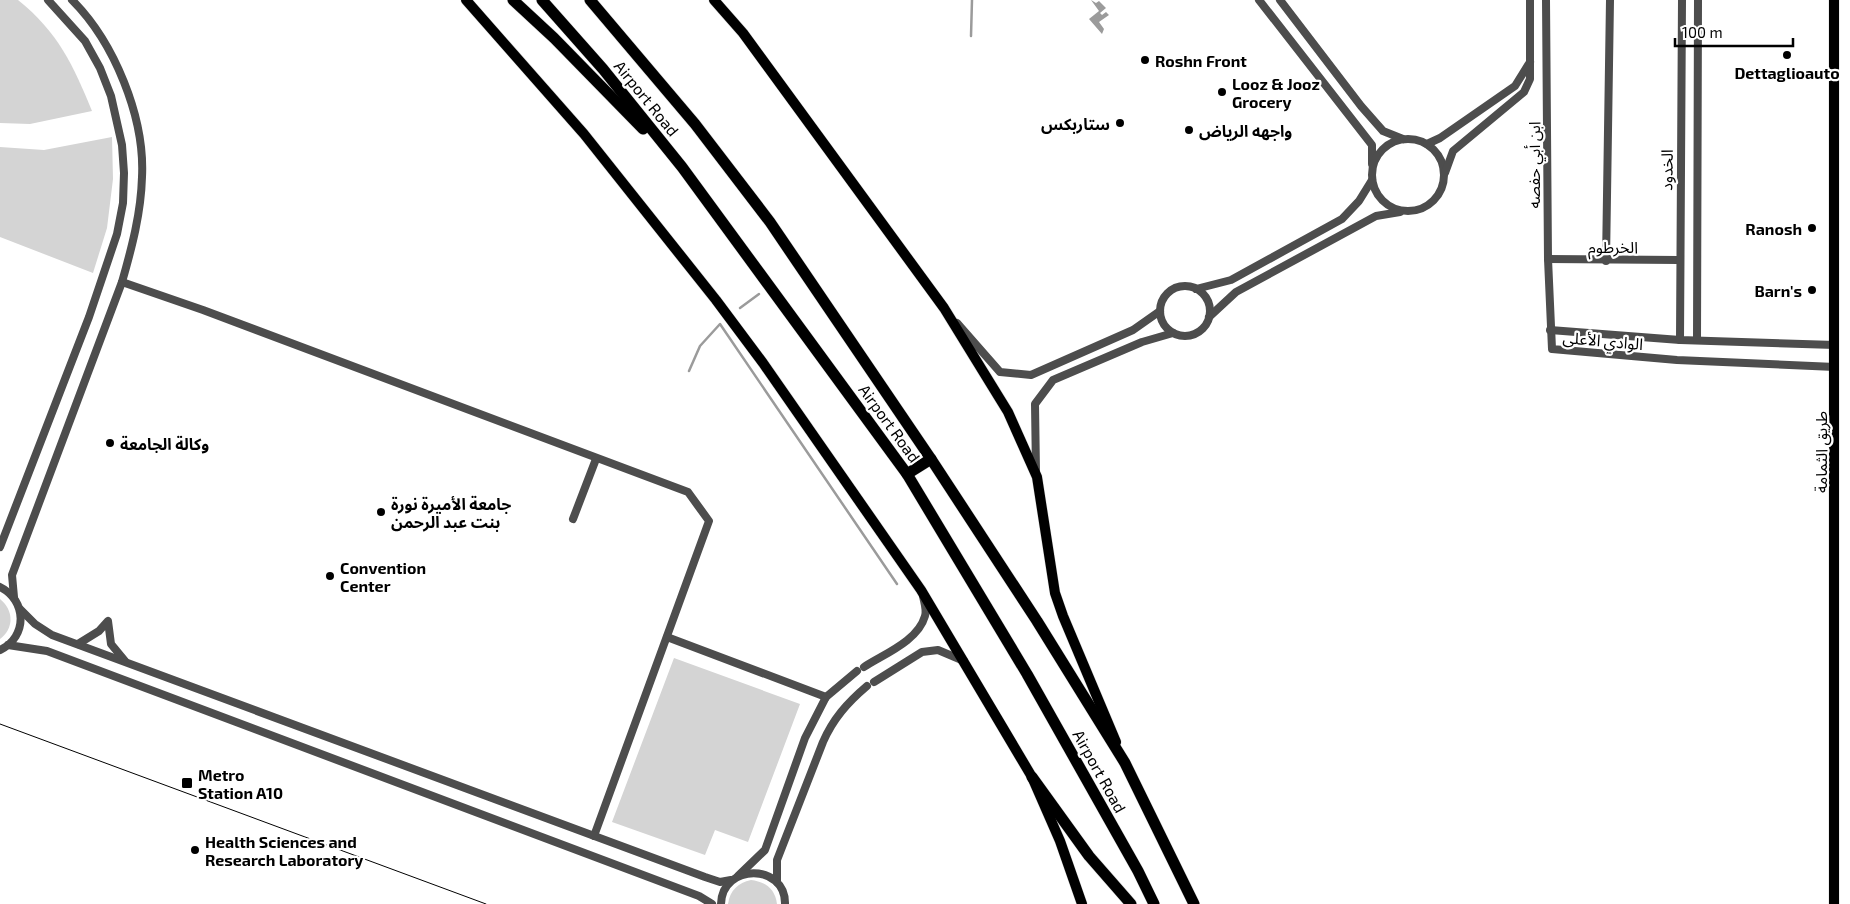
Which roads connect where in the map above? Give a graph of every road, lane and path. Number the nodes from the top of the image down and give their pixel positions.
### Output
1 (48, 0) edge
2 (72, 0) edge
3 (466, 0) edge
4 (512, 0) edge
5 (542, 0) edge
6 (590, 0) edge
7 (714, 0) edge
8 (1259, 0) edge
9 (1280, 0) edge
10 (1530, 0) edge
11 (1546, 0) edge
12 (1610, 0) edge
13 (1682, 0) edge
14 (1834, 0) edge
15 (1698, 2) edge
16 (1531, 60) junction
17 (1403, 139) junction
18 (1427, 144) junction
19 (1372, 168) junction
20 (687, 175) junction
21 (1444, 175) junction
22 (1372, 180) junction
23 (1404, 211) junction
24 (1548, 259) junction
25 (1679, 260) junction
26 (1606, 261) junction
27 (122, 282) junction
28 (1196, 289) junction
29 (944, 308) junction
30 (1160, 311) junction
31 (1209, 317) junction
32 (1550, 330) junction
33 (1173, 333) junction
34 (1680, 340) junction
35 (1697, 340) junction
36 (1835, 345) junction
37 (1835, 367) junction
38 (596, 459) junction
39 (931, 459) junction
40 (907, 474) junction
41 (1037, 477) junction
42 (573, 519) dead end
43 (0, 547) edge
44 (0, 587) edge
45 (922, 590) junction
46 (14, 597) junction
47 (20, 609) junction
48 (667, 637) junction
49 (78, 644) junction
50 (8, 646) junction
51 (0, 650) edge
52 (964, 660) junction
53 (127, 663) junction
54 (826, 697) junction
55 (1125, 763) junction
56 (1032, 777) junction
57 (594, 836) junction
58 (735, 878) junction
59 (777, 882) junction
60 (787, 903) edge
61 (712, 904) edge
62 (721, 904) edge
63 (1082, 904) edge
64 (1131, 904) edge
65 (1154, 904) edge
66 (1194, 904) edge
67 (1834, 904) edge

1 - 43 street
2 - 27 street
3 - 45 main road
4 - 20 highway
5 - 20 highway, Airport Road
6 - 39 highway, Airport Road
7 - 29 main road
8 - 19 street
9 - 17 street
10 - 16 street
11 - 24 street, ابن أبي حفصه
12 - 26 street
13 - 25 street, الخدود
14 - 36 main road, طريق الثمامة
15 - 35 street, الخدود
16 - 18 street
16 - 21 street
17 - 18 street
17 - 19 street
18 - 21 street
19 - 22 street
20 - 40 highway, Airport Road
21 - 23 street
22 - 23 street
22 - 28 street
23 - 31 street
24 - 26 street, الخرطوم
24 - 32 street, ابن أبي حفصه
25 - 26 street, الخرطوم
25 - 34 street, الخدود
27 - 38 street
27 - 46 street
28 - 30 street
28 - 31 street
29 - 30 street
29 - 41 main road
30 - 33 street
31 - 33 street
32 - 34 street, الوادي الأعلى
32 - 37 street, الوادي الأعلى
33 - 41 street
34 - 35 street, الوادي الأعلى
35 - 36 street, الوادي الأعلى
36 - 37 main road, طريق الثمامة
37 - 67 main road, طريق الثمامة
38 - 42 street
38 - 48 street
39 - 40 highway
39 - 55 highway, Airport Road
40 - 65 highway, Airport Road
41 - 55 main road
44 - 46 street
45 - 52 main road
45 - 54 street
46 - 47 street
47 - 49 street
47 - 50 street
48 - 54 street
48 - 57 street
49 - 53 street
49 - 53 street
50 - 51 street
50 - 61 street
52 - 56 main road
52 - 59 street
53 - 57 street
54 - 58 street
55 - 66 highway, Airport Road
56 - 63 main road
56 - 64 highway
57 - 58 street
58 - 59 street
58 - 62 street
59 - 60 street

